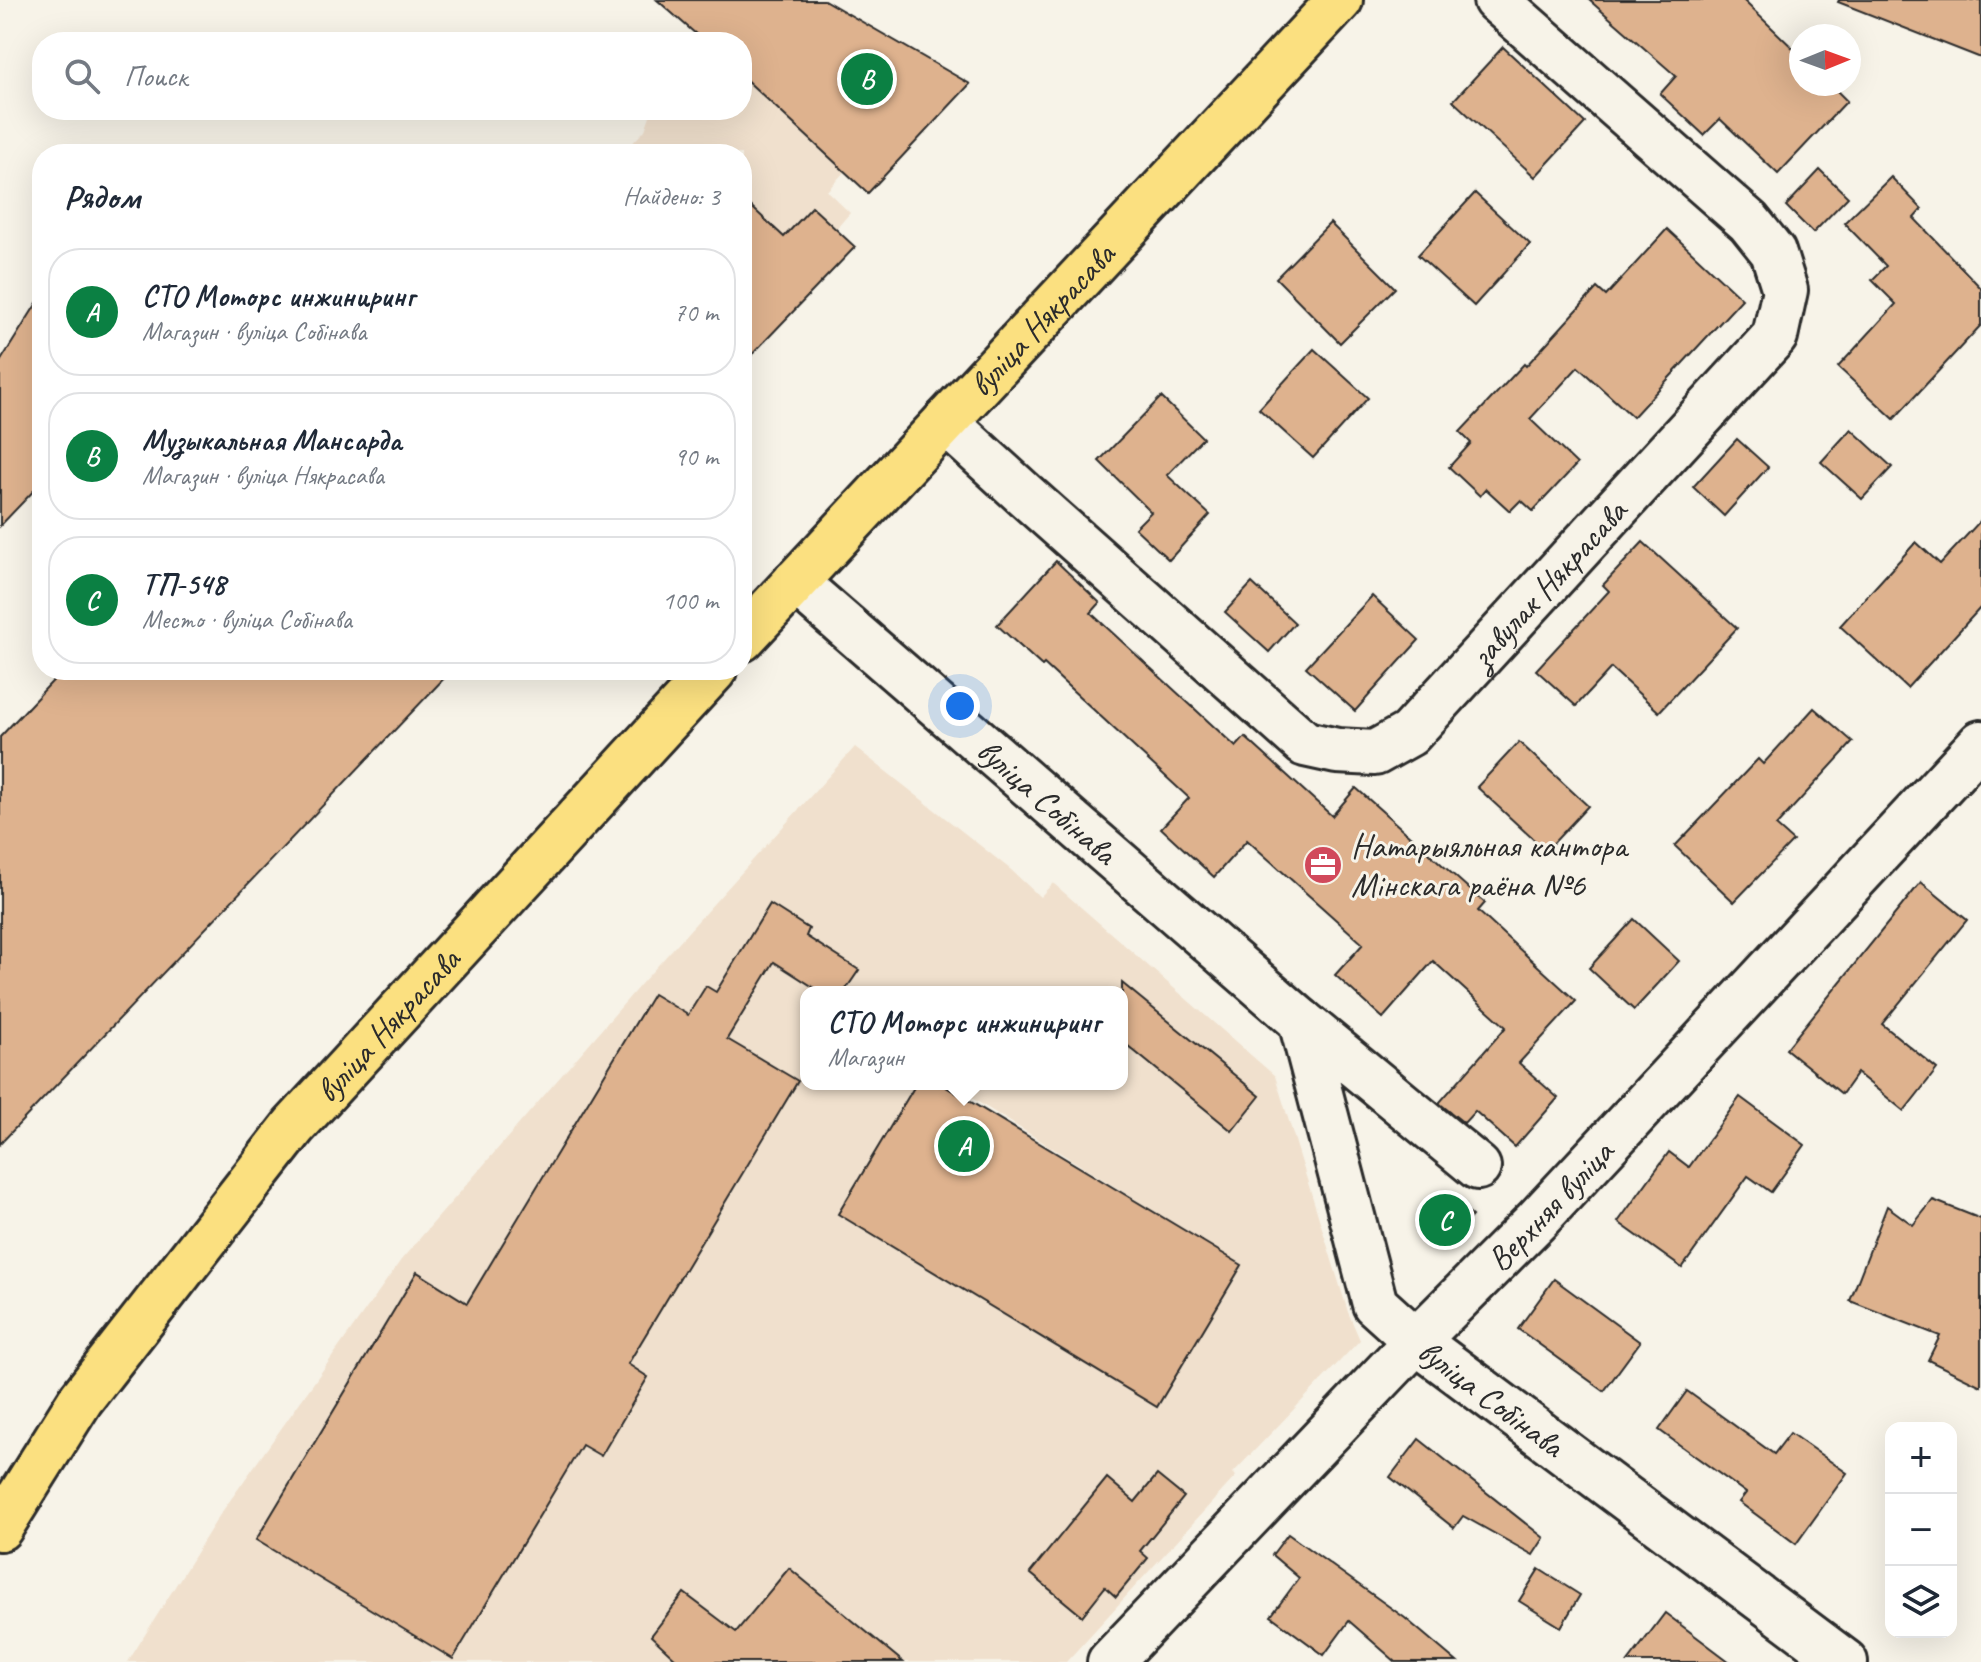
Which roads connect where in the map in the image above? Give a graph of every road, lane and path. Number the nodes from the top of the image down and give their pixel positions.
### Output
1 (1340, 0) edge
2 (1496, 0) edge
3 (945, 422) junction
4 (795, 582) junction
5 (752, 628) edge
6 (705, 680) edge
7 (1981, 743) edge
8 (1301, 1021) junction
9 (1478, 1167) dead end
10 (1416, 1341) junction
11 (81, 1399) junction
12 (0, 1481) edge
13 (0, 1528) edge
14 (1110, 1662) edge
15 (1845, 1662) edge

1 - 3 main road, вуліца Някрасава
2 - 3 street, завулак Някрасава
3 - 4 main road, вуліца Някрасава
4 - 5 main road, вуліца Някрасава
4 - 8 street, вуліца Собінава
6 - 11 main road, вуліца Някрасава
7 - 10 street, Верхняя вуліца
8 - 9 street, вуліца Собінава
8 - 10 street, вуліца Собінава
10 - 14 street, Верхняя вуліца
10 - 15 street, вуліца Собінава
11 - 12 main road, вуліца Някрасава
11 - 13 main road, вуліца Някрасава

